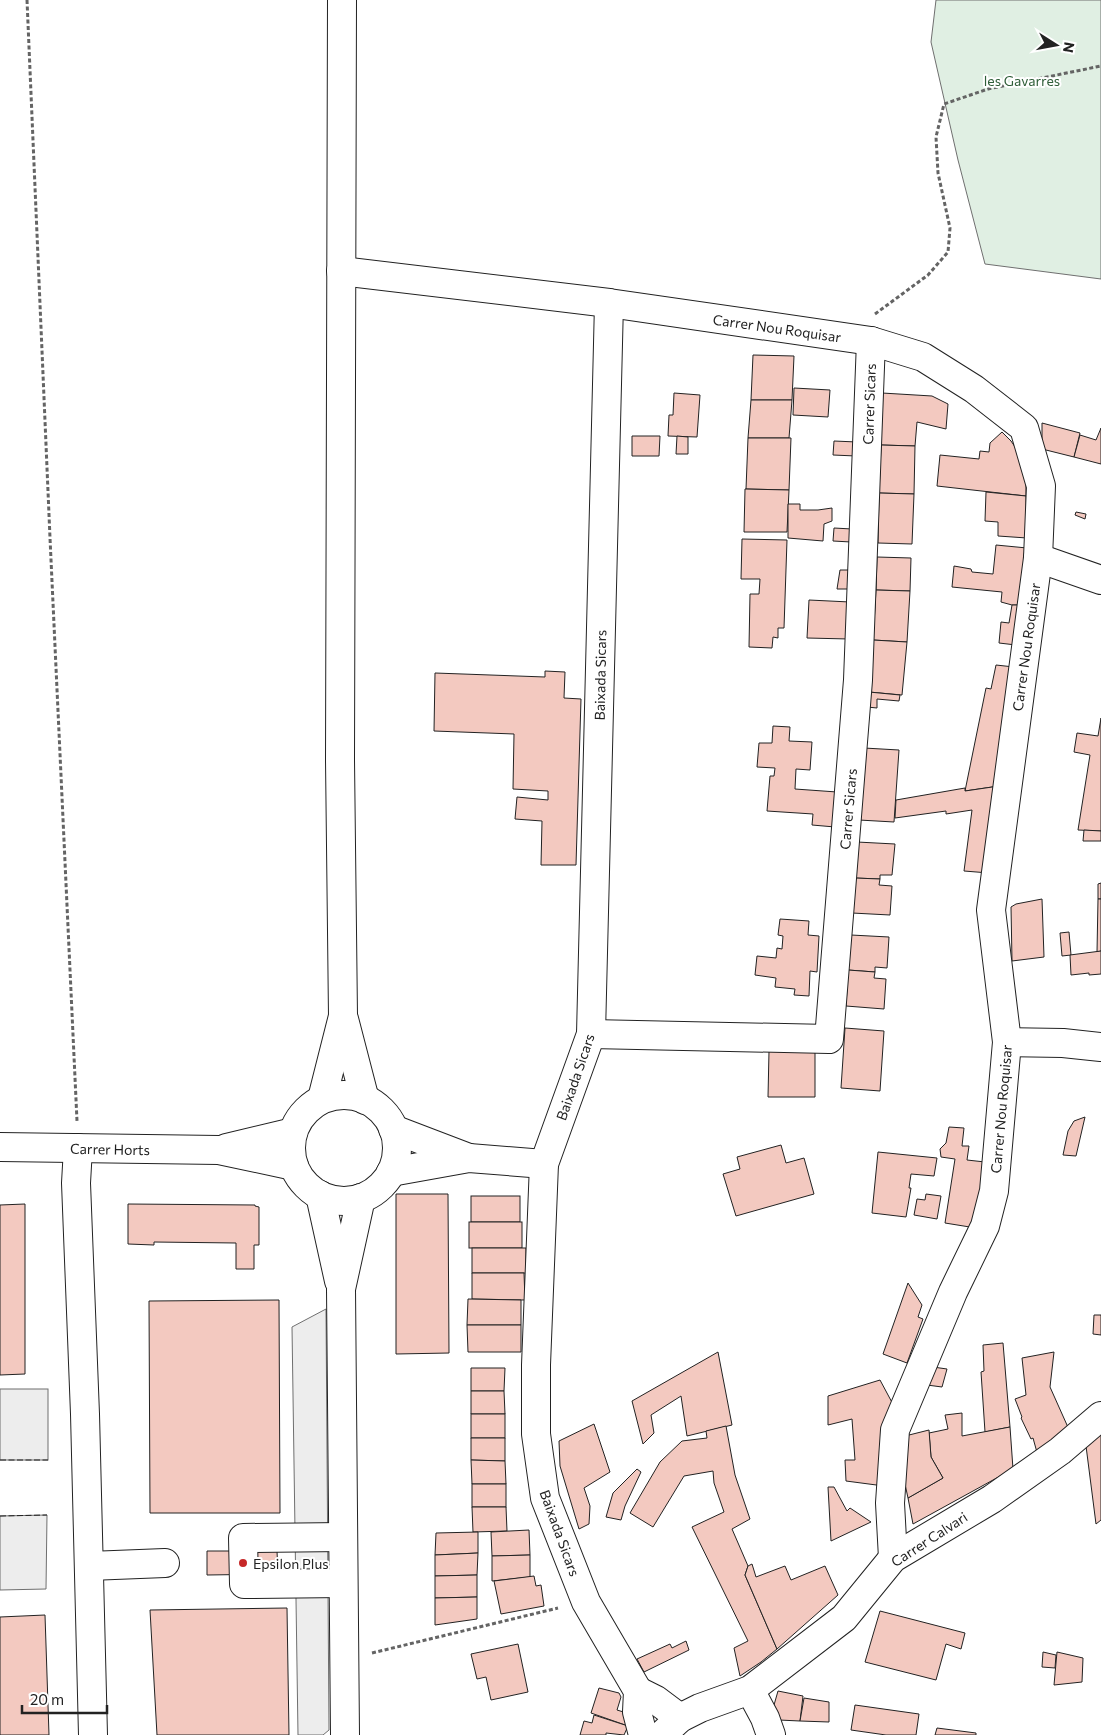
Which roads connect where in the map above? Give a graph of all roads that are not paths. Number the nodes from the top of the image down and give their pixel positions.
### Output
1 (342, 0) edge
2 (341, 271) junction
3 (609, 304) junction
4 (860, 339) junction
5 (1038, 558) junction
6 (1101, 580) edge
7 (343, 1016) junction
8 (592, 1034) junction
9 (1008, 1042) junction
10 (1101, 1047) edge
11 (322, 1100) junction
12 (365, 1100) junction
13 (393, 1129) junction
14 (293, 1132) junction
15 (0, 1147) edge
16 (78, 1148) junction
17 (219, 1150) junction
18 (469, 1158) junction
19 (544, 1164) junction
20 (294, 1166) junction
21 (391, 1172) junction
22 (320, 1196) junction
23 (361, 1198) junction
24 (341, 1289) junction
25 (1101, 1416) edge
26 (343, 1537) junction
27 (893, 1558) junction
28 (165, 1564) dead end
29 (89, 1566) junction
30 (343, 1583) junction
31 (750, 1690) junction
32 (638, 1691) junction
33 (671, 1726) edge
34 (93, 1735) edge
35 (344, 1735) edge
36 (643, 1735) edge
37 (771, 1735) edge

1 - 2 street
2 - 3 street, Carrer Nou Roquisar
2 - 7 street
3 - 4 street, Carrer Nou Roquisar
3 - 8 street, Baixada Sicars
4 - 5 street, Carrer Nou Roquisar
4 - 8 street, Carrer Sicars
5 - 6 street
5 - 9 street, Carrer Nou Roquisar
7 - 11 street
7 - 12 street
8 - 19 street, Baixada Sicars
9 - 10 street
9 - 27 street, Carrer Nou Roquisar
11 - 12 street
11 - 14 street
12 - 13 street
13 - 18 street
13 - 21 street
14 - 17 street, Carrer Horts
14 - 20 street
15 - 16 street, Carrer Horts
16 - 17 street, Carrer Horts
16 - 29 street
17 - 20 street, Carrer Horts
18 - 19 street
18 - 21 street
19 - 32 street, Baixada Sicars
20 - 22 street
21 - 23 street
22 - 23 street
22 - 24 street
23 - 24 street
24 - 26 street
25 - 27 street, Carrer Calvari
26 - 30 street
26 - 30 street
27 - 31 street, Carrer Calvari
28 - 29 street
29 - 34 street
30 - 35 street
31 - 33 street, Carrer Calvari
31 - 37 street
32 - 33 street, Carrer Calvari
32 - 36 street

